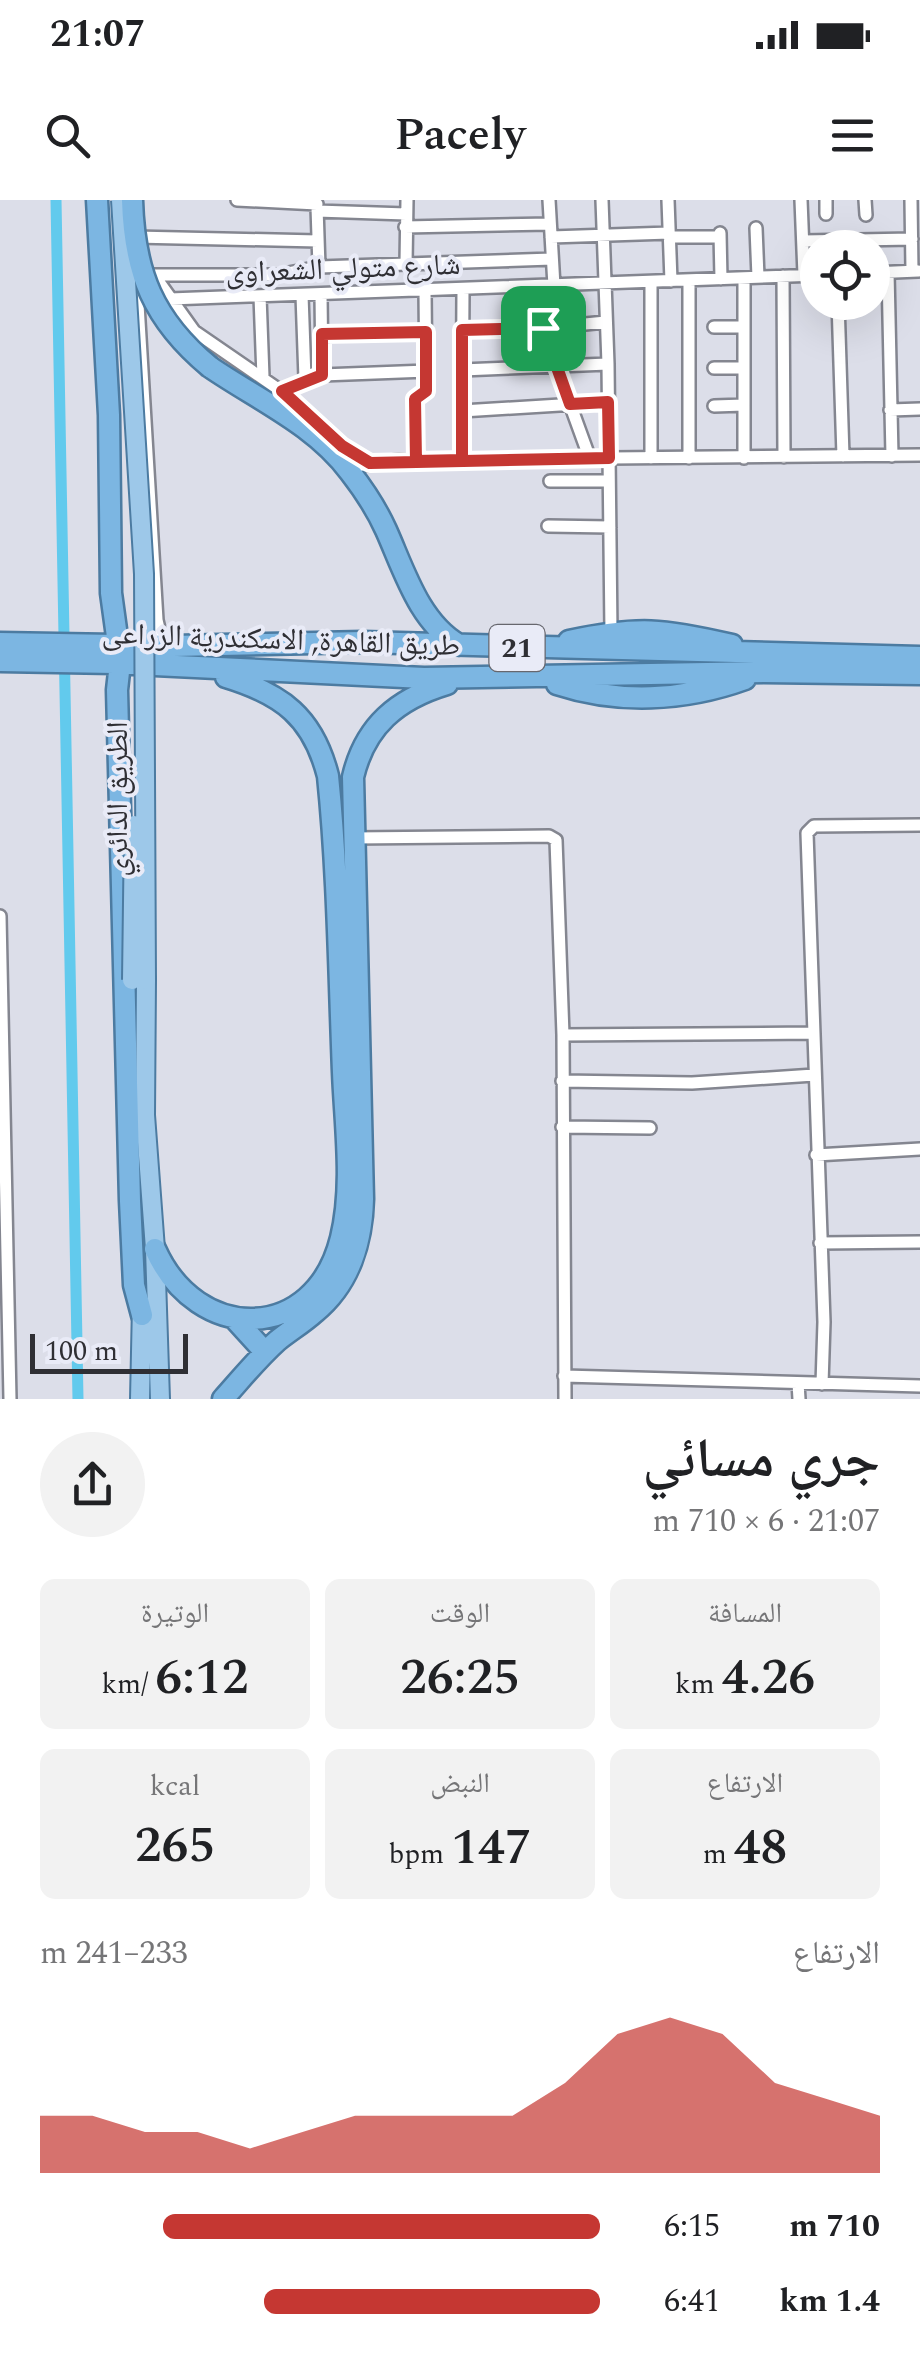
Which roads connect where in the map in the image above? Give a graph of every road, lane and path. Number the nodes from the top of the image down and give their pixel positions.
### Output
1 (98, 200) edge
2 (110, 200) edge
3 (121, 200) edge
4 (133, 200) edge
5 (237, 200) edge
6 (406, 200) edge
7 (549, 200) edge
8 (602, 200) edge
9 (668, 200) edge
10 (802, 200) edge
11 (826, 200) edge
12 (866, 200) edge
13 (911, 200) edge
14 (261, 201) edge
15 (317, 205) edge
16 (826, 214) dead end
17 (866, 215) dead end
18 (406, 220) junction
19 (756, 228) dead end
20 (550, 230) junction
21 (803, 230) edge
22 (603, 236) junction
23 (670, 236) junction
24 (135, 237) junction
25 (890, 239) edge
26 (912, 239) junction
27 (318, 241) junction
28 (552, 259) junction
29 (406, 264) junction
30 (320, 268) junction
31 (916, 271) edge
32 (890, 272) edge
33 (136, 275) junction
34 (154, 275) junction
35 (800, 275) edge
36 (783, 276) junction
37 (751, 278) junction
38 (722, 279) junction
39 (689, 280) junction
40 (671, 281) junction
41 (650, 282) junction
42 (604, 284) junction
43 (538, 286) junction
44 (554, 286) junction
45 (463, 290) junction
46 (425, 291) junction
47 (321, 294) junction
48 (302, 295) junction
49 (260, 296) junction
50 (170, 299) junction
51 (838, 320) edge
52 (889, 320) edge
53 (606, 322) junction
54 (714, 327) dead end
55 (744, 327) junction
56 (543, 328) junction
57 (462, 330) junction
58 (426, 332) junction
59 (322, 334) junction
60 (608, 364) junction
61 (556, 365) junction
62 (714, 368) dead end
63 (744, 368) junction
64 (462, 370) junction
65 (428, 372) junction
66 (322, 375) junction
67 (263, 378) junction
68 (305, 380) junction
69 (282, 391) junction
70 (608, 402) junction
71 (570, 404) junction
72 (714, 406) dead end
73 (744, 406) junction
74 (920, 409) edge
75 (890, 410) junction
76 (462, 411) junction
77 (842, 456) junction
78 (892, 456) junction
79 (920, 456) edge
80 (784, 457) junction
81 (609, 458) junction
82 (651, 458) junction
83 (688, 458) junction
84 (744, 458) junction
85 (590, 459) junction
86 (462, 460) junction
87 (416, 461) junction
88 (370, 463) junction
89 (347, 467) junction
90 (550, 482) dead end
91 (609, 482) junction
92 (548, 526) dead end
93 (610, 527) junction
94 (611, 632) junction
95 (0, 644) edge
96 (173, 646) junction
97 (460, 646) junction
98 (539, 648) junction
99 (116, 653) junction
100 (920, 657) edge
101 (0, 661) edge
102 (764, 664) junction
103 (190, 667) junction
104 (920, 674) edge
105 (473, 679) junction
106 (920, 826) edge
107 (352, 838) junction
108 (0, 916) edge
109 (347, 948) junction
110 (1, 975) edge
111 (139, 980) junction
112 (814, 1032) junction
113 (563, 1035) junction
114 (814, 1076) junction
115 (2, 1080) edge
116 (562, 1081) junction
117 (562, 1127) junction
118 (650, 1128) dead end
119 (920, 1149) edge
120 (816, 1155) junction
121 (920, 1242) edge
122 (820, 1244) junction
123 (155, 1249) junction
124 (4, 1278) edge
125 (142, 1316) junction
126 (234, 1318) junction
127 (265, 1352) junction
128 (564, 1376) junction
129 (798, 1383) junction
130 (822, 1384) junction
131 (920, 1386) edge
132 (10, 1399) edge
133 (140, 1399) edge
134 (160, 1399) edge
135 (223, 1399) edge
136 (565, 1399) edge
137 (799, 1399) edge

1 - 99 highway
2 - 111 main road, الطريق الدائري, bridge
3 - 111 main road, الطريق الدائري, bridge
4 - 24 street
4 - 89 highway, bridge
5 - 14 street
6 - 18 street
7 - 20 street
8 - 22 street
9 - 23 street
10 - 21 street
11 - 16 street
12 - 17 street
13 - 26 street
14 - 15 street
15 - 18 street
15 - 27 street
18 - 20 street
18 - 29 street
19 - 37 street
20 - 22 street
20 - 28 street
22 - 23 street
22 - 42 street
23 - 38 street
23 - 40 street
24 - 27 street
24 - 33 street
25 - 26 street
26 - 31 street
27 - 30 street
28 - 29 street
28 - 44 street
29 - 30 street
30 - 34 street
31 - 32 street
33 - 34 street
33 - 96 street
34 - 50 street
35 - 36 street, شارع متولي الشعراوى
36 - 37 street, شارع متولي الشعراوى
36 - 80 street
37 - 38 street, شارع متولي الشعراوى
37 - 55 street
38 - 39 street, شارع متولي الشعراوى
39 - 40 street, شارع متولي الشعراوى
39 - 83 street
40 - 41 street, شارع متولي الشعراوى
41 - 42 street, شارع متولي الشعراوى
41 - 82 street
42 - 44 street, شارع متولي الشعراوى
42 - 53 street
43 - 44 street, شارع متولي الشعراوى
43 - 45 street, شارع متولي الشعراوى
43 - 56 street
45 - 46 street, شارع متولي الشعراوى
45 - 57 street
46 - 47 street, شارع متولي الشعراوى
46 - 58 street
47 - 48 street, شارع متولي الشعراوى
47 - 59 street
48 - 49 street, شارع متولي الشعراوى
48 - 68 street
49 - 50 street, شارع متولي الشعراوى
49 - 67 street
50 - 67 street
51 - 77 street
52 - 75 street
53 - 56 street
53 - 60 street
54 - 55 street
55 - 63 street
56 - 57 street
56 - 61 street
57 - 64 street
58 - 59 street
58 - 65 street
59 - 66 street
60 - 61 street
60 - 70 street
61 - 64 street
61 - 71 street
62 - 63 street
63 - 73 street
64 - 76 street
65 - 66 street
65 - 87 street
66 - 68 street
67 - 69 street
68 - 69 street
69 - 88 street
70 - 71 street
70 - 81 street
71 - 76 street
71 - 85 street
72 - 73 street
73 - 84 street
74 - 75 street
75 - 78 street
76 - 86 street
77 - 78 street
77 - 80 street
78 - 79 street
80 - 84 street
81 - 82 street
81 - 85 street
81 - 91 street
82 - 83 street
83 - 84 street
85 - 86 street
86 - 87 street
87 - 88 street
88 - 89 street
89 - 97 highway
90 - 91 street
91 - 93 street
92 - 93 street
93 - 94 street
94 - 98 highway
94 - 102 highway
95 - 99 highway, طريق القاهرة, الاسكندرية الزراعى / 21
96 - 97 highway, طريق القاهرة, الاسكندرية الزراعى / 21
96 - 99 highway, طريق القاهرة, الاسكندرية الزراعى / 21
97 - 98 highway, طريق القاهرة, الاسكندرية الزراعى / 21
98 - 102 highway, طريق القاهرة, الاسكندرية الزراعى / 21
99 - 101 highway, طريق القاهرة, الاسكندرية الزراعى / 21
99 - 103 highway, طريق القاهرة, الاسكندرية الزراعى / 21
99 - 125 highway
100 - 102 highway, طريق القاهرة, الاسكندرية الزراعى / 21
102 - 104 highway, طريق القاهرة, الاسكندرية الزراعى / 21
102 - 105 highway, طريق القاهرة, الاسكندرية الزراعى / 21
103 - 105 highway, طريق القاهرة, الاسكندرية الزراعى / 21
103 - 109 highway
105 - 107 highway
106 - 112 street
107 - 109 highway
107 - 113 street
108 - 110 street
109 - 126 highway
109 - 127 highway
110 - 115 street
111 - 123 main road, الطريق الدائري
111 - 125 main road, الطريق الدائري
112 - 113 street
112 - 114 street
113 - 116 street
114 - 116 street
114 - 120 street
115 - 124 street
116 - 117 street
117 - 118 street
117 - 128 street
119 - 120 street
120 - 122 street
121 - 122 street
122 - 130 street
123 - 126 highway
123 - 134 main road, الطريق الدائري
124 - 132 street
125 - 133 main road, الطريق الدائري
126 - 127 highway
127 - 135 highway
128 - 129 street
128 - 136 street
129 - 130 street
129 - 137 street
130 - 131 street

